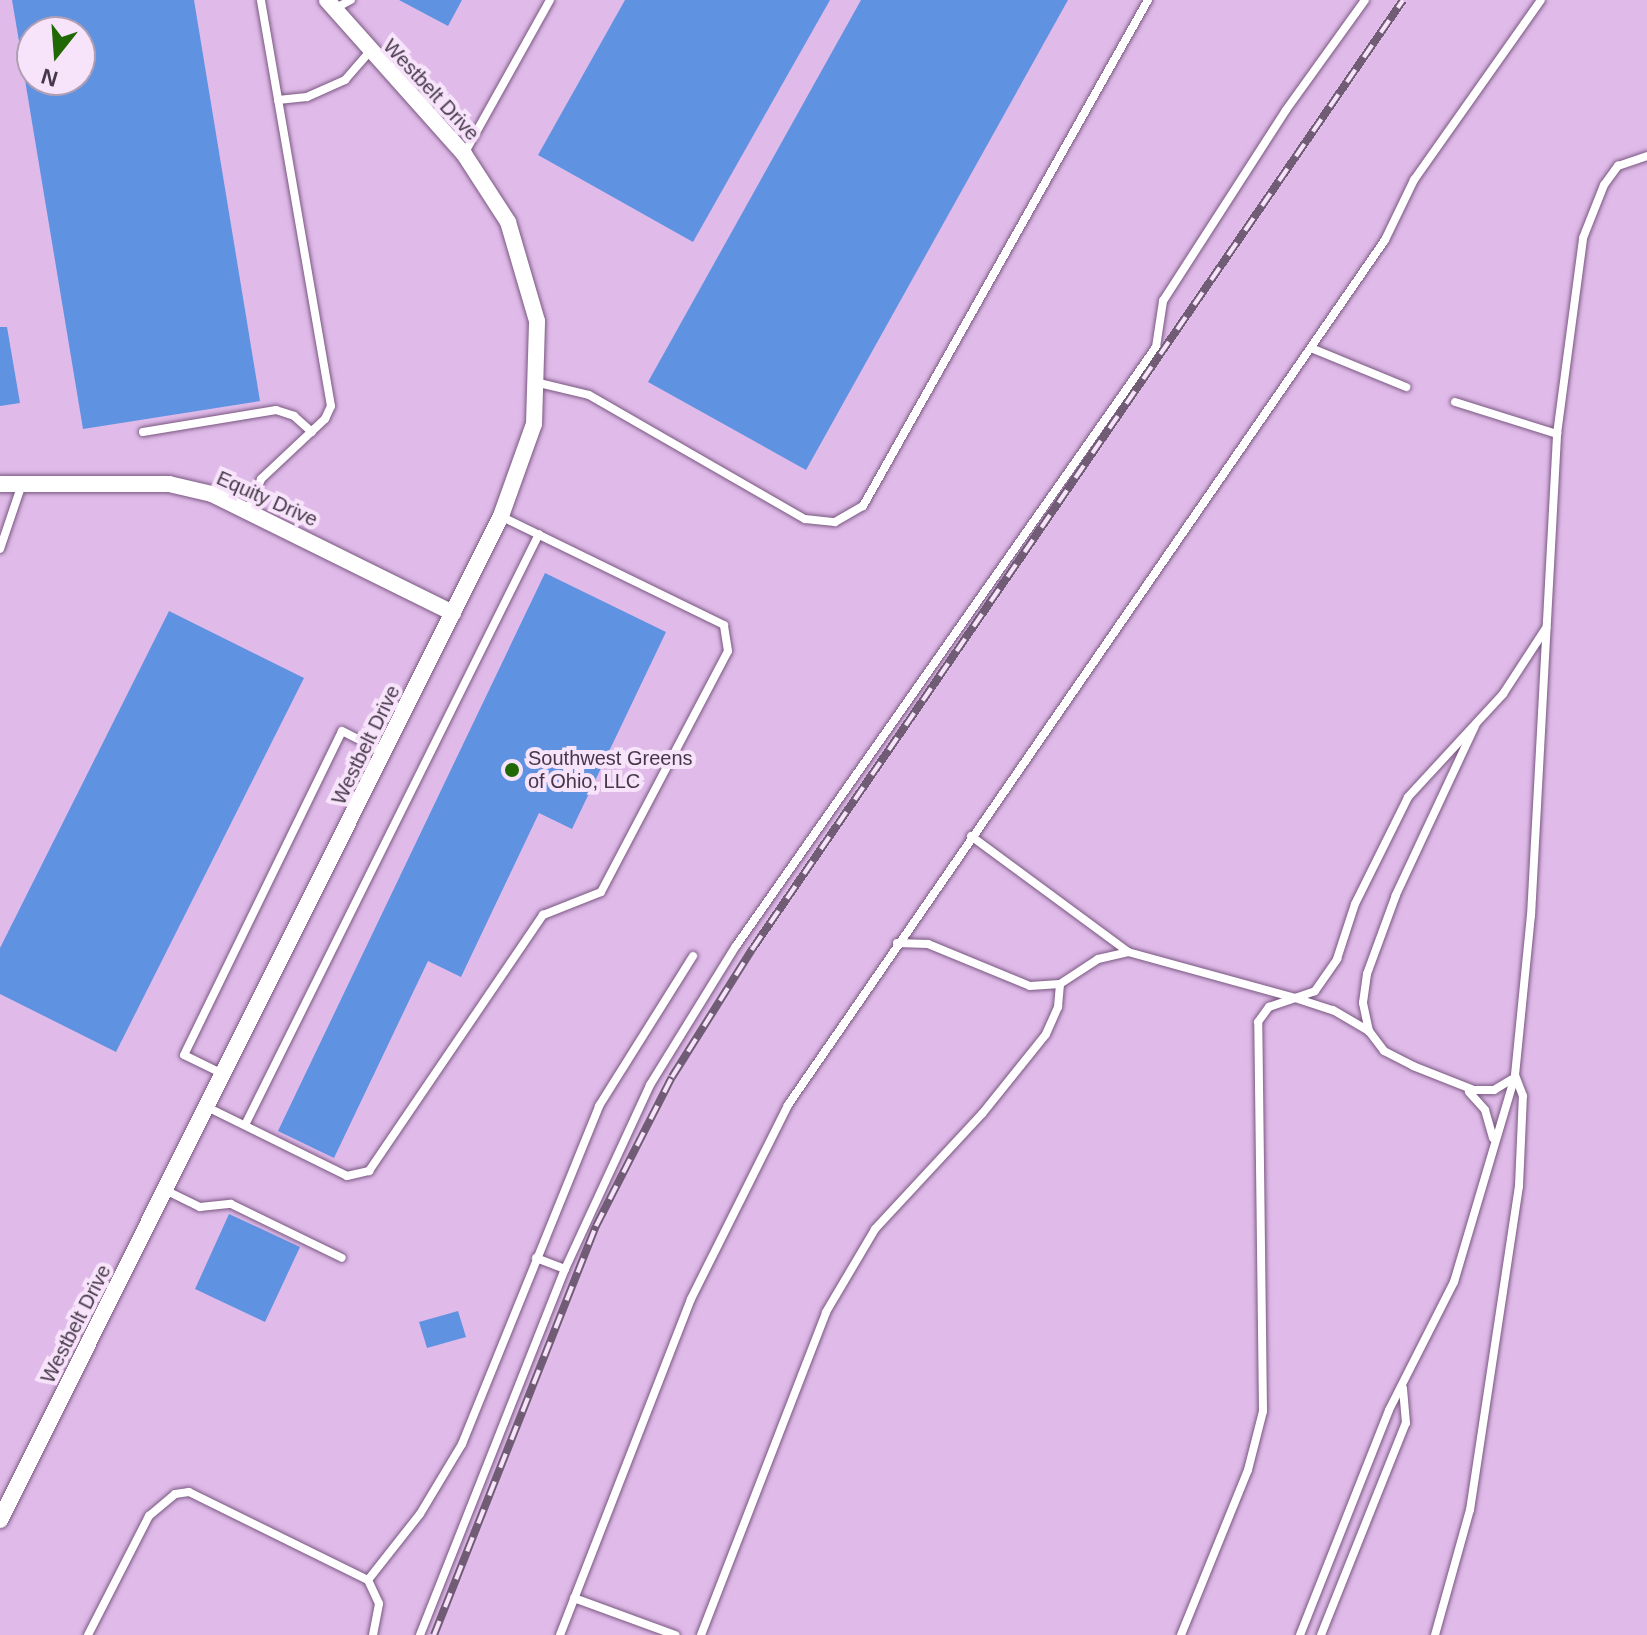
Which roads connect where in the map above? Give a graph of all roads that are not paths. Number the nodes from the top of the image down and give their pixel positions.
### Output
1 (261, 0) edge
2 (351, 0) edge
3 (550, 0) edge
4 (1148, 0) edge
5 (1365, 0) edge
6 (1541, 0) edge
7 (330, 5) edge
8 (369, 52) junction
9 (278, 100) junction
10 (464, 154) junction
11 (1647, 156) edge
12 (1311, 348) junction
13 (539, 383) junction
14 (1406, 387) dead end
15 (1455, 402) dead end
16 (143, 432) dead end
17 (312, 432) junction
18 (1557, 434) junction
19 (22, 483) junction
20 (0, 484) edge
21 (248, 510) junction
22 (501, 516) junction
23 (539, 534) junction
24 (0, 549) edge
25 (453, 613) junction
26 (1548, 626) junction
27 (1479, 718) junction
28 (384, 752) junction
29 (971, 836) junction
30 (897, 943) junction
31 (1128, 952) junction
32 (693, 956) dead end
33 (1060, 984) junction
34 (1295, 998) junction
35 (1369, 1031) junction
36 (223, 1074) junction
37 (1515, 1075) junction
38 (1454, 1084) junction
39 (207, 1107) junction
40 (245, 1125) junction
41 (1494, 1143) junction
42 (165, 1190) junction
43 (342, 1258) dead end
44 (536, 1258) junction
45 (565, 1269) junction
46 (1403, 1387) junction
47 (0, 1520) edge
48 (368, 1580) junction
49 (574, 1598) junction
50 (88, 1635) edge
51 (373, 1635) edge
52 (420, 1635) edge
53 (560, 1635) edge
54 (675, 1635) edge
55 (701, 1635) edge
56 (1181, 1635) edge
57 (1300, 1635) edge
58 (1321, 1635) edge
59 (1435, 1635) edge

1 - 9 lane
2 - 7 lane
3 - 10 lane
4 - 13 lane
5 - 45 lane
6 - 12 lane
7 - 8 street, Westbelt Drive
8 - 9 lane
8 - 10 street, Westbelt Drive
9 - 17 lane
10 - 13 street, Westbelt Drive
11 - 18 lane
12 - 14 lane
12 - 29 lane
13 - 22 street, Westbelt Drive
15 - 18 lane
16 - 17 lane
17 - 21 lane
18 - 26 lane
19 - 20 street, Equity Drive
19 - 21 street, Equity Drive
19 - 24 lane
21 - 25 street, Equity Drive
22 - 23 lane
22 - 25 street, Westbelt Drive
23 - 40 lane
23 - 40 lane
25 - 28 street, Westbelt Drive
26 - 27 lane
26 - 37 lane
27 - 34 lane
27 - 35 lane
28 - 36 street, Westbelt Drive
28 - 36 lane
29 - 30 lane
29 - 31 lane
30 - 33 lane
30 - 49 lane
31 - 33 lane
31 - 34 lane
32 - 44 lane
33 - 55 lane
34 - 35 lane
34 - 56 lane
35 - 38 lane
36 - 39 street, Westbelt Drive
37 - 38 lane
37 - 41 lane
37 - 59 lane
38 - 41 lane
39 - 40 lane
39 - 42 street, Westbelt Drive
41 - 46 lane
42 - 43 lane
42 - 47 street, Westbelt Drive
44 - 45 lane
44 - 48 lane
45 - 52 lane
46 - 57 lane
46 - 58 lane
48 - 50 lane
48 - 51 lane
49 - 53 lane
49 - 54 lane

